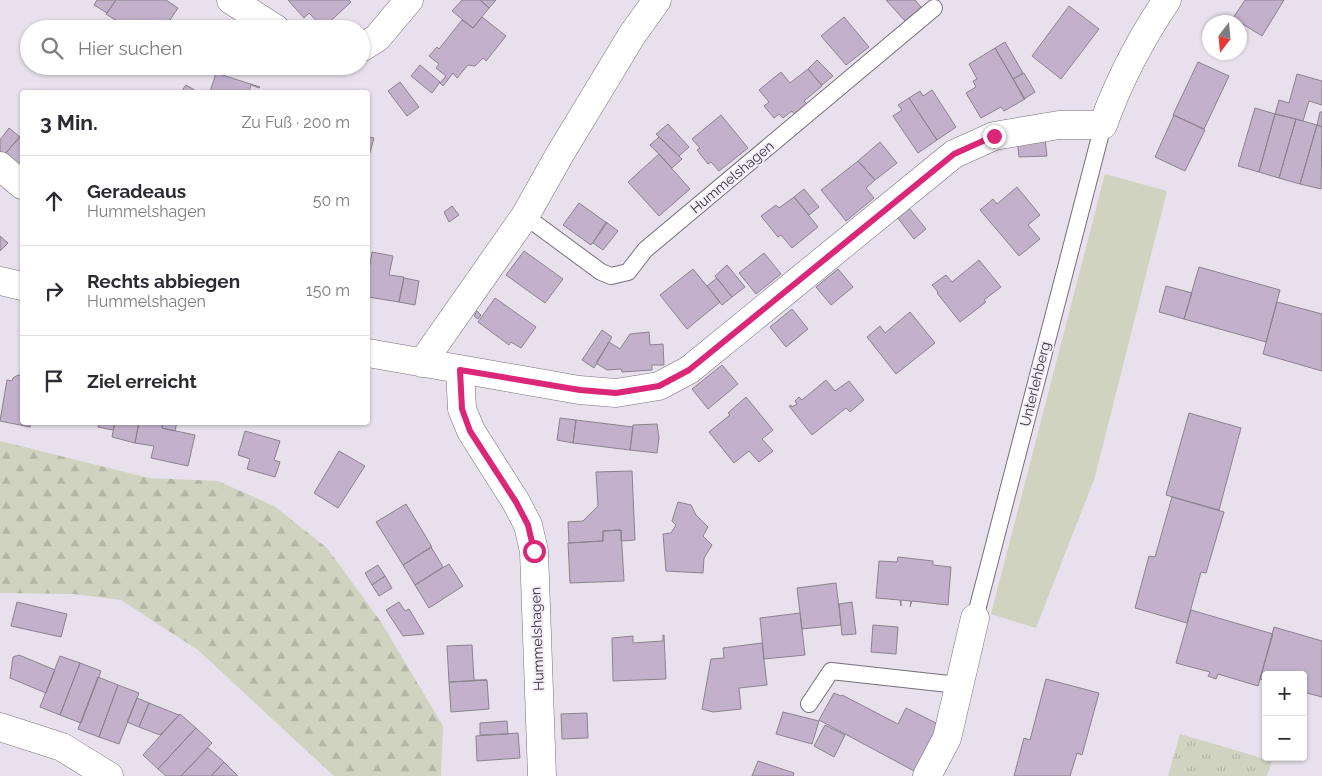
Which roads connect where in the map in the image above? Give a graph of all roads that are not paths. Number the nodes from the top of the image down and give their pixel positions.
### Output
1 (231, 0) edge
2 (409, 0) edge
3 (657, 0) edge
4 (1167, 0) edge
5 (934, 8) dead end
6 (262, 20) edge
7 (370, 42) edge
8 (1103, 125) junction
9 (0, 166) edge
10 (20, 183) edge
11 (525, 216) junction
12 (0, 281) edge
13 (20, 286) edge
14 (370, 353) edge
15 (422, 363) junction
16 (460, 370) junction
17 (975, 618) joint
18 (958, 686) junction
19 (809, 704) dead end
20 (0, 727) edge
21 (109, 776) edge
22 (542, 776) edge
23 (927, 776) edge

1 - 6 street
2 - 7 street
3 - 11 street
4 - 8 street, Unterlehberg
5 - 11 lane, Hummelshagen
8 - 16 street
8 - 17 lane, Unterlehberg
9 - 10 street
11 - 15 street
12 - 13 street
14 - 15 street
15 - 16 street
16 - 22 street, Hummelshagen
17 - 18 street, Unterlehberg
18 - 19 lane
18 - 23 street, Unterlehberg
20 - 21 street

